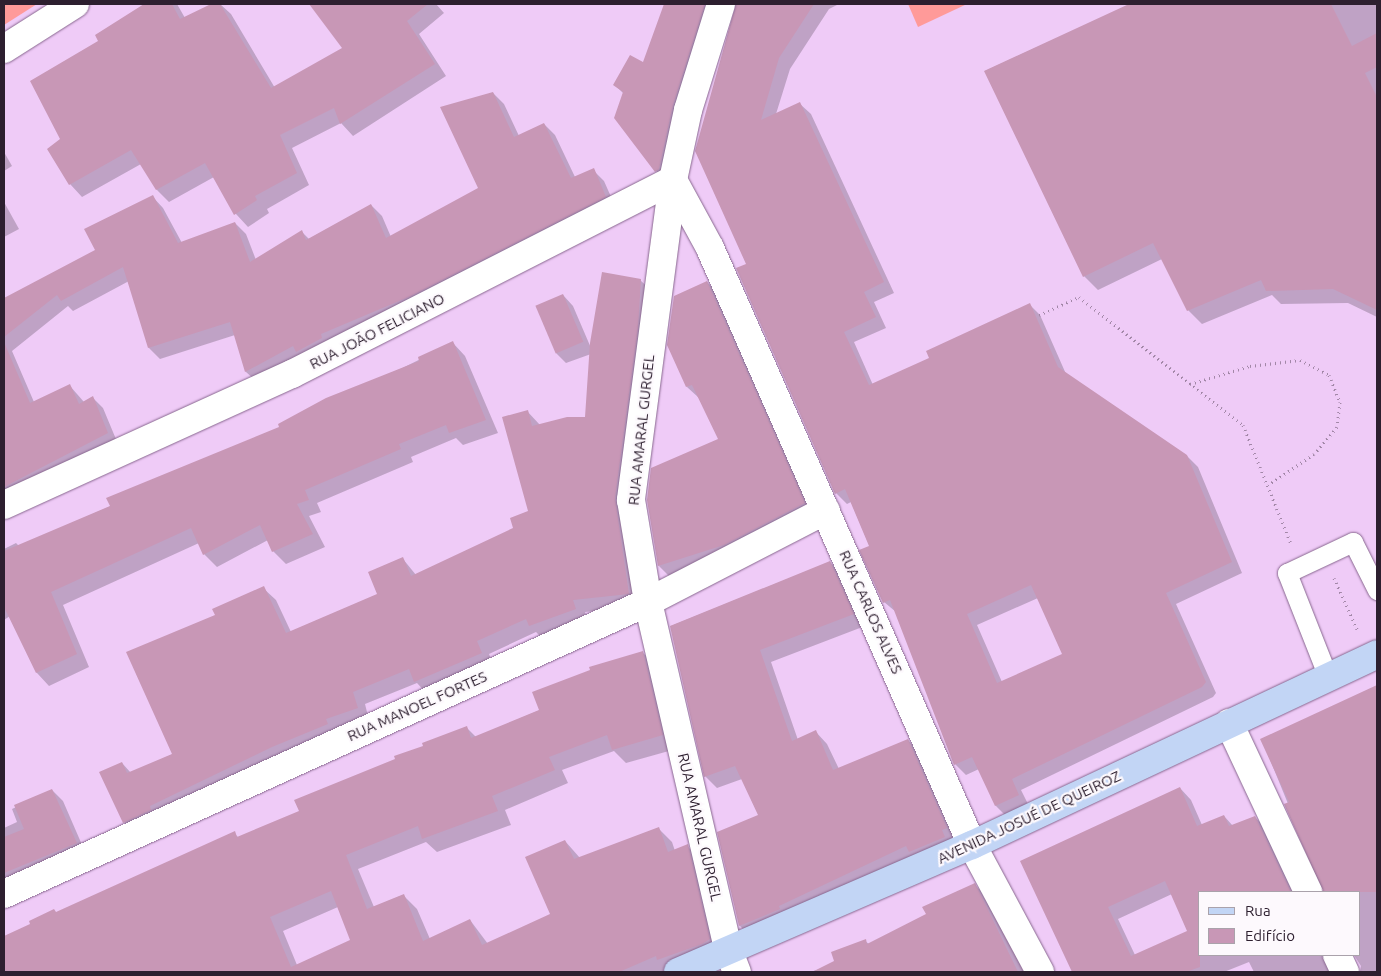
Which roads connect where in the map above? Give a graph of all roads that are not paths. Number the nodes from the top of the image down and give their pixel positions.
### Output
1 (76, 4) edge
2 (721, 4) edge
3 (4, 49) edge
4 (674, 180) junction
5 (4, 505) edge
6 (826, 510) junction
7 (1377, 590) edge
8 (648, 602) junction
9 (1373, 656) edge
10 (1328, 677) junction
11 (1229, 723) junction
12 (972, 845) junction
13 (1308, 891) edge
14 (4, 894) edge
15 (1337, 956) edge
16 (732, 960) edge
17 (678, 972) edge
18 (1040, 972) edge
19 (1345, 972) edge

1 - 3 street
2 - 4 street, RUA AMARAL GURGEL
4 - 5 street, RUA JOÃO FELICIANO
4 - 6 street, RUA CARLOS ALVES
4 - 8 street, RUA AMARAL GURGEL
6 - 8 street, RUA MANOEL FORTES
6 - 12 street, RUA CARLOS ALVES
7 - 10 lane
8 - 14 street, RUA MANOEL FORTES
8 - 16 street, RUA AMARAL GURGEL
9 - 10 main road, AVENIDA JOSUÉ DE QUEIROZ
10 - 11 main road, AVENIDA JOSUÉ DE QUEIROZ
11 - 12 main road, AVENIDA JOSUÉ DE QUEIROZ
11 - 13 street
12 - 16 main road, AVENIDA JOSUÉ DE QUEIROZ
12 - 18 street, RUA CARLOS ALVES
15 - 19 street
16 - 17 main road, AVENIDA JOSUÉ DE QUEIROZ

